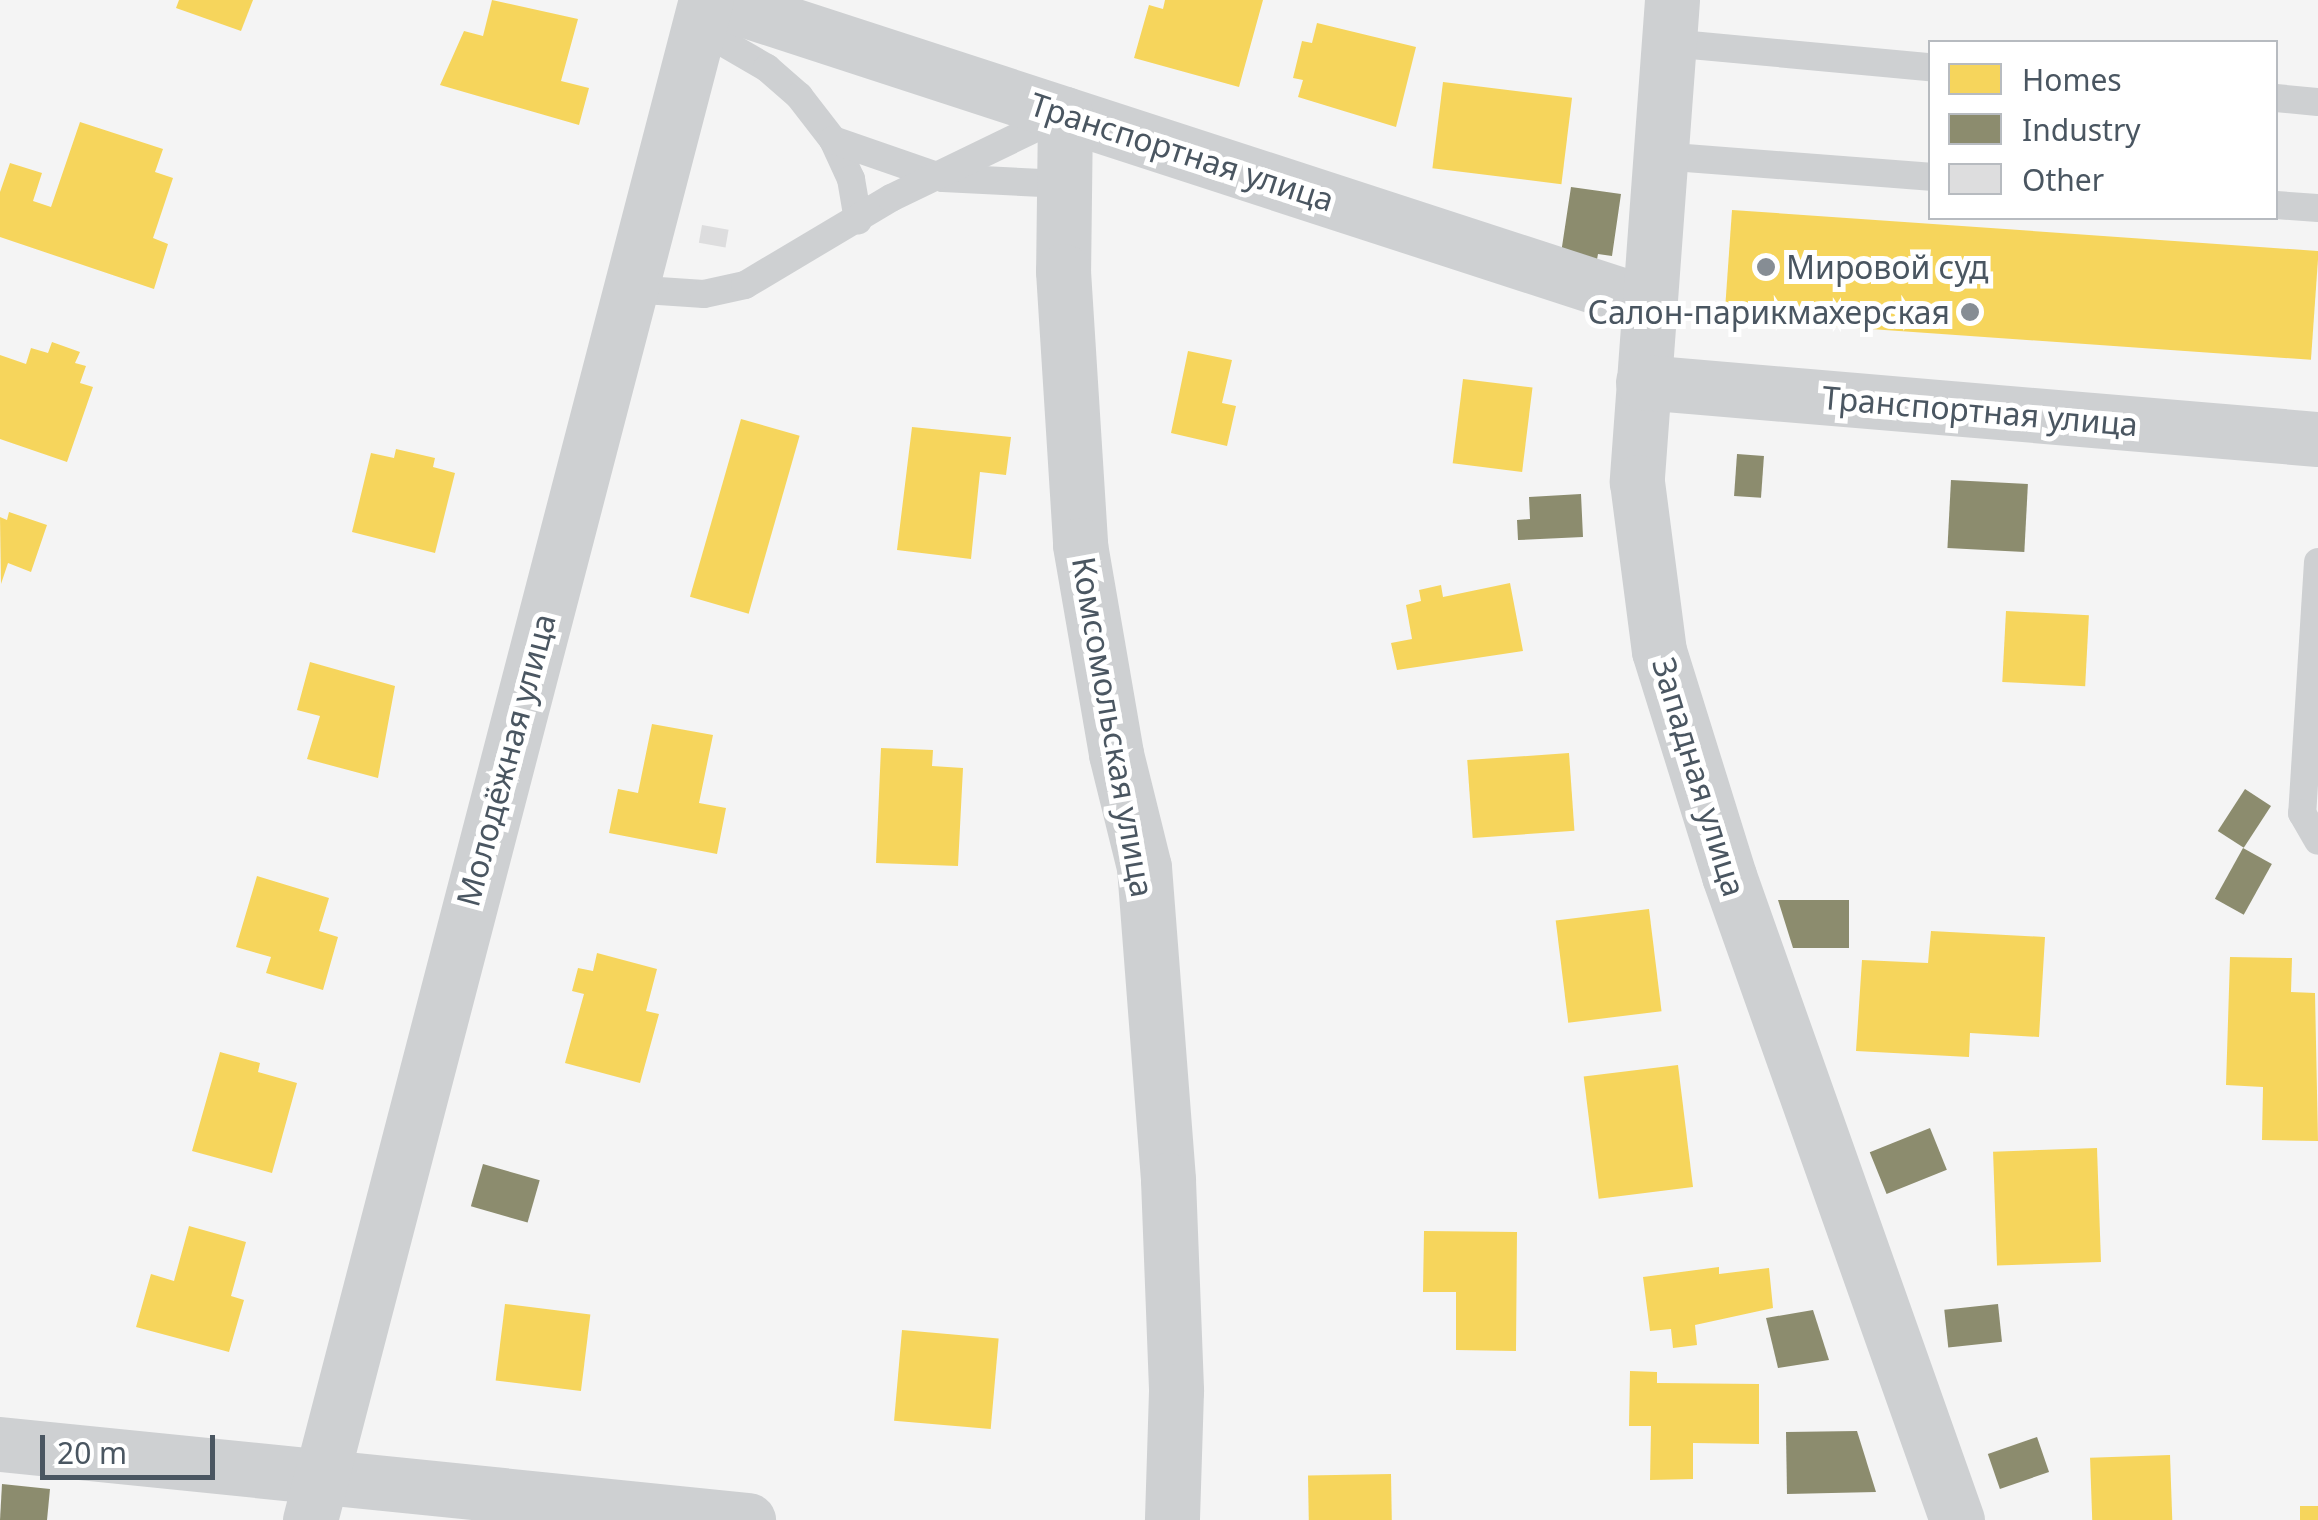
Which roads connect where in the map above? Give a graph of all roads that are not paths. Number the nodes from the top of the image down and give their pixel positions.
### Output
1 (706, 9) edge
2 (1670, 22) edge
3 (1928, 67) edge
4 (2278, 98) edge
5 (2318, 102) edge
6 (1065, 114) junction
7 (833, 140) junction
8 (1660, 156) junction
9 (1928, 177) edge
10 (944, 178) junction
11 (1063, 184) junction
12 (2278, 205) edge
13 (2318, 208) edge
14 (858, 220) junction
15 (629, 290) junction
16 (1649, 304) junction
17 (1643, 382) junction
18 (2318, 439) edge
19 (2318, 562) edge
20 (2318, 841) edge
21 (0, 1444) edge
22 (315, 1500) edge
23 (748, 1520) edge
24 (1172, 1520) edge
25 (1957, 1520) edge

1 - 6 street, Транспортная улица
1 - 7 lane
1 - 15 street, Молодёжная улица
2 - 3 lane
2 - 8 street, Западная улица
4 - 5 lane
6 - 10 lane
6 - 11 street, Комсомольская улица
6 - 16 street, Транспортная улица
7 - 10 lane
7 - 14 lane
8 - 9 lane
8 - 16 street, Западная улица
10 - 11 lane
10 - 14 lane
11 - 24 street, Комсомольская улица
12 - 13 lane
14 - 15 lane
15 - 22 street, Молодёжная улица
16 - 17 street, Западная улица
17 - 18 street, Транспортная улица
17 - 25 street, Западная улица
19 - 20 lane
21 - 22 street
22 - 23 street

